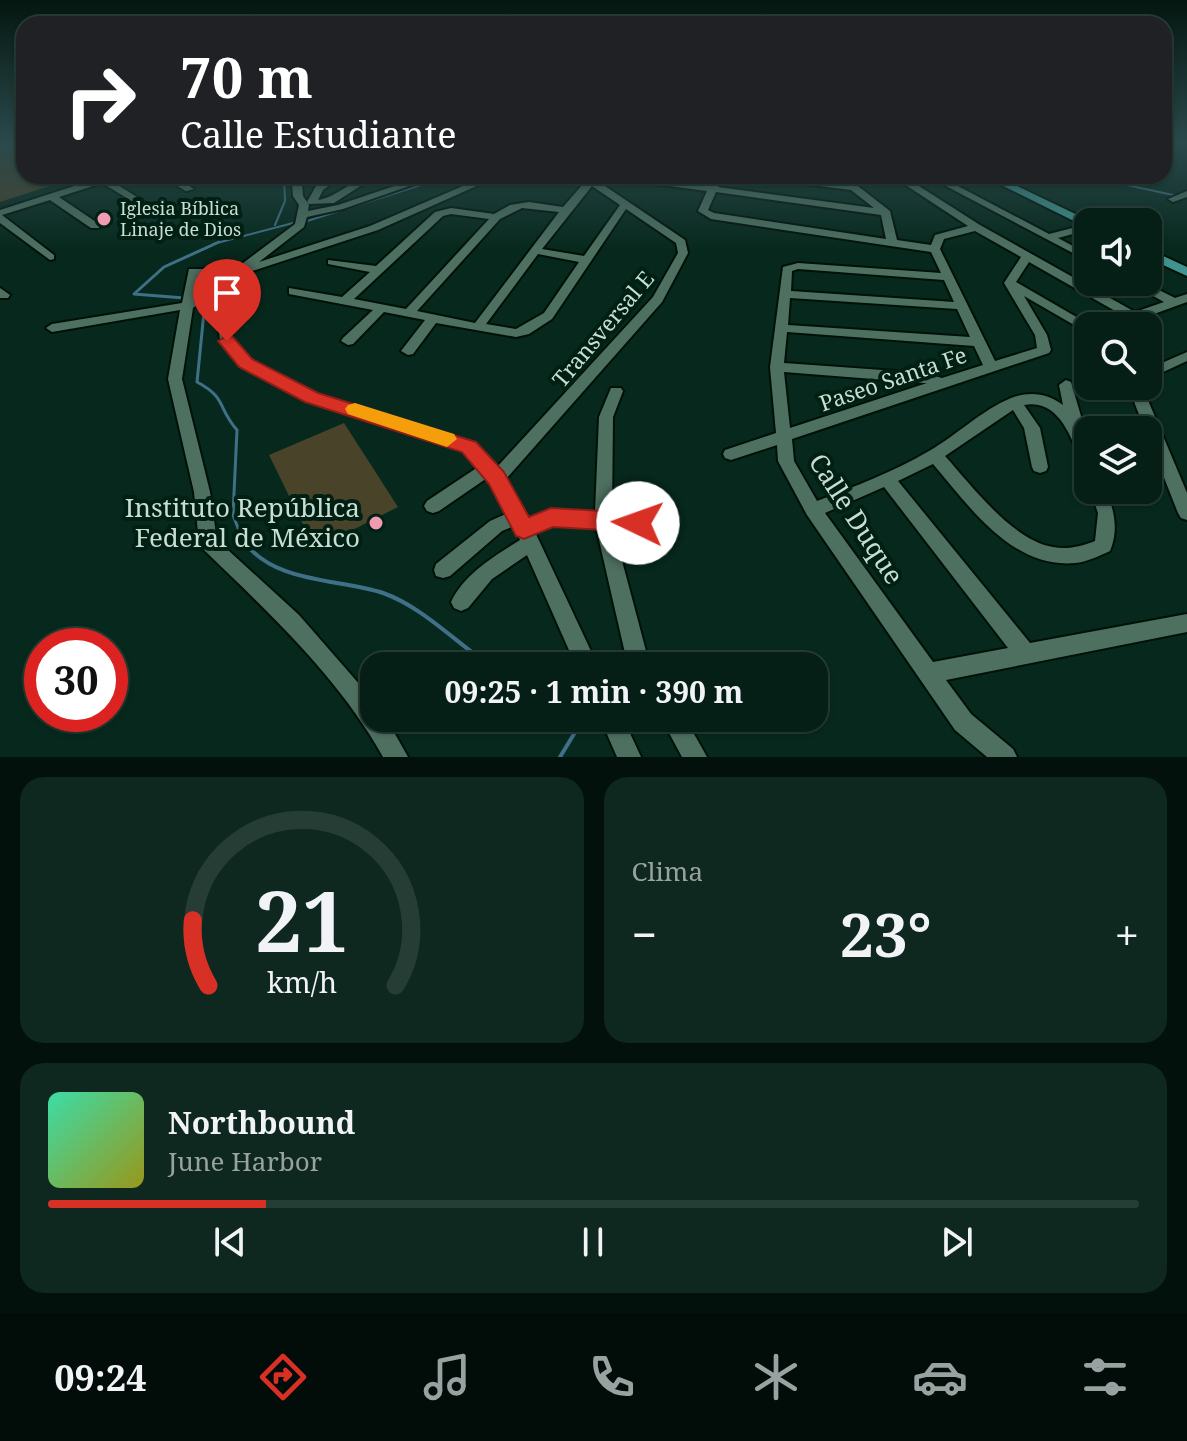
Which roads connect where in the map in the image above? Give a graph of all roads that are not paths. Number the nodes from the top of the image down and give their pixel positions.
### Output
1 (83, 184) edge
2 (109, 184) edge
3 (180, 184) edge
4 (297, 184) edge
5 (325, 184) edge
6 (358, 184) edge
7 (409, 184) edge
8 (476, 184) edge
9 (588, 184) edge
10 (601, 184) edge
11 (670, 184) edge
12 (714, 184) edge
13 (822, 184) edge
14 (909, 184) edge
15 (947, 184) edge
16 (1004, 184) edge
17 (1016, 184) edge
18 (851, 185) joint
19 (189, 189) dead end
20 (711, 190) junction
21 (1187, 194) edge
22 (51, 196) junction
23 (1174, 198) dead end
24 (626, 203) junction
25 (143, 204) dead end
26 (565, 210) junction
27 (1074, 211) edge
28 (304, 213) junction
29 (886, 213) junction
30 (0, 215) edge
31 (496, 217) junction
32 (1074, 218) edge
33 (95, 226) dead end
34 (976, 227) junction
35 (1074, 229) edge
36 (1048, 237) junction
37 (892, 243) junction
38 (935, 249) junction
39 (537, 251) junction
40 (1074, 251) edge
41 (1162, 253) edge
42 (50, 257) dead end
43 (1026, 257) junction
44 (585, 260) junction
45 (1162, 260) edge
46 (332, 262) dead end
47 (1187, 265) edge
48 (378, 270) junction
49 (238, 272) junction
50 (1187, 272) edge
51 (949, 277) junction
52 (1010, 283) junction
53 (293, 291) dead end
54 (787, 294) junction
55 (1161, 296) edge
56 (191, 298) junction
57 (1187, 298) edge
58 (347, 299) junction
59 (1173, 302) junction
60 (962, 306) junction
61 (383, 307) junction
62 (411, 311) junction
63 (1126, 312) edge
64 (1144, 312) edge
65 (433, 318) junction
66 (1074, 321) edge
67 (478, 327) junction
68 (52, 328) dead end
69 (781, 328) junction
70 (348, 341) dead end
71 (979, 342) junction
72 (408, 351) dead end
73 (1187, 356) edge
74 (777, 367) junction
75 (991, 367) junction
76 (1162, 368) edge
77 (942, 383) junction
78 (1066, 385) dead end
79 (616, 391) dead end
80 (1141, 400) edge
81 (1015, 402) junction
82 (1074, 424) joint
83 (784, 438) junction
84 (731, 454) dead end
85 (935, 455) junction
86 (1040, 467) dead end
87 (492, 474) junction
88 (888, 480) junction
89 (1103, 504) edge
90 (433, 506) dead end
91 (813, 510) junction
92 (1187, 513) edge
93 (603, 521) junction
94 (665, 522) dead end
95 (525, 529) junction
96 (443, 570) dead end
97 (461, 602) dead end
98 (1187, 623) edge
99 (581, 652) edge
100 (636, 652) edge
101 (1026, 654) junction
102 (929, 673) junction
103 (360, 702) edge
104 (382, 732) edge
105 (617, 732) edge
106 (680, 732) edge
107 (396, 757) edge
108 (629, 757) edge
109 (695, 757) edge
110 (1005, 757) edge

1 - 22 street
2 - 25 street
3 - 19 street
4 - 28 street
5 - 28 street
6 - 28 street
7 - 28 street
8 - 49 street
9 - 26 street
10 - 24 street, Transversal E
11 - 20 street
12 - 20 street
13 - 18 street
14 - 34 street
15 - 36 street
16 - 32 main road
17 - 27 main road
18 - 29 street
20 - 29 street
20 - 37 street
21 - 23 street
22 - 30 street
22 - 33 street
24 - 44 street
24 - 87 street, Transversal E
26 - 31 street
26 - 39 street
28 - 49 street
29 - 37 street
30 - 42 street
31 - 48 street
31 - 62 street
34 - 38 street
34 - 43 street
35 - 36 street
36 - 40 street
37 - 38 street
38 - 51 street, Paseo Santa Fe
39 - 44 street
39 - 67 street
41 - 47 main road
43 - 52 street
43 - 63 street
44 - 67 street
45 - 50 main road
46 - 48 street
48 - 58 street
49 - 56 street
49 - 87 street
51 - 54 street, Calle Duque
51 - 60 street, Paseo Santa Fe
52 - 66 street
52 - 75 street
53 - 58 street
54 - 60 street
54 - 69 street, Calle Duque
55 - 59 street
56 - 68 street
56 - 103 street
57 - 59 street
58 - 61 street
59 - 64 street
60 - 71 street, Paseo Santa Fe
61 - 62 street
61 - 70 street
62 - 65 street
65 - 67 street
65 - 72 street
69 - 71 street
69 - 74 street, Calle Duque
71 - 75 street, Paseo Santa Fe
73 - 76 street
74 - 77 street
74 - 83 street, Calle Duque
75 - 77 street, Paseo Santa Fe
77 - 83 street, Paseo Santa Fe
78 - 82 street
79 - 93 street
80 - 92 street
81 - 82 street
81 - 85 street
81 - 86 street
83 - 84 street, Paseo Santa Fe
83 - 91 street, Calle Duque
85 - 88 street
85 - 89 street
87 - 90 street
87 - 95 street
88 - 91 street
88 - 101 street
91 - 102 street, Calle Duque
93 - 94 street
93 - 95 street
93 - 100 street
95 - 96 street
95 - 97 street
95 - 99 street
98 - 101 street
101 - 102 street
102 - 110 street, Calle Duque
104 - 107 street
105 - 108 street
106 - 109 street

